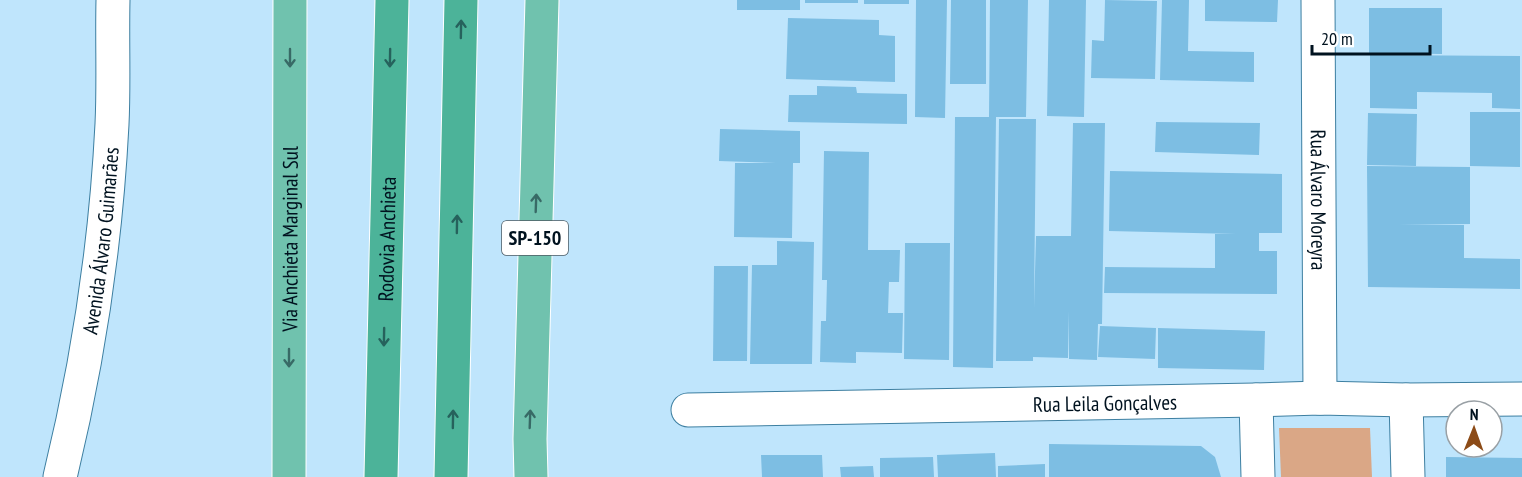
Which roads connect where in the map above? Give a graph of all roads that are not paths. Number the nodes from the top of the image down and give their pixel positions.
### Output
1 (112, 0) edge
2 (290, 0) edge
3 (392, 0) edge
4 (461, 0) edge
5 (542, 0) edge
6 (1318, 0) edge
7 (1320, 398) junction
8 (1522, 399) edge
9 (1256, 400) junction
10 (1406, 400) junction
11 (688, 410) dead end
12 (60, 477) edge
13 (289, 477) edge
14 (381, 477) edge
15 (451, 477) edge
16 (531, 477) edge
17 (1258, 477) edge
18 (1408, 477) edge

1 - 12 street, Avenida Álvaro Guimarães
2 -> 13 highway, Via Anchieta Marginal Sul
3 -> 14 highway, Rodovia Anchieta
15 -> 4 highway
16 -> 5 highway, SP-150
6 - 7 street, Rua Álvaro Moreyra
7 - 9 street, Rua Leila Gonçalves
7 - 10 street, Rua Leila Gonçalves
8 - 10 street, Rua Leila Gonçalves
9 - 11 street, Rua Leila Gonçalves
9 - 17 street
10 - 18 street

